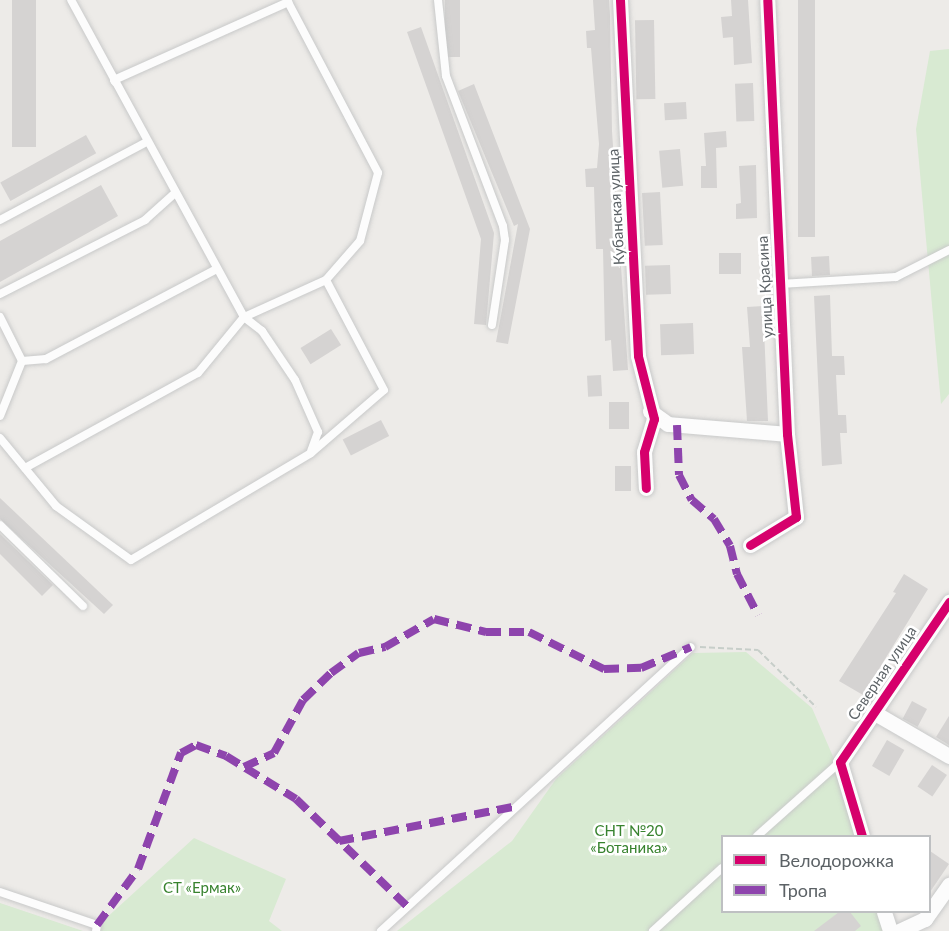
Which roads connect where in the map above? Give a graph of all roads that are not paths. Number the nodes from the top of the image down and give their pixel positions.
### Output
1 (71, 0) edge
2 (438, 0) edge
3 (620, 0) edge
4 (767, 0) edge
5 (114, 80) junction
6 (147, 142) junction
7 (177, 196) junction
8 (0, 220) edge
9 (949, 250) edge
10 (217, 269) junction
11 (326, 280) junction
12 (780, 284) junction
13 (0, 294) edge
14 (0, 317) edge
15 (244, 317) junction
16 (492, 325) dead end
17 (22, 362) junction
18 (650, 411) junction
19 (0, 416) edge
20 (787, 434) junction
21 (0, 438) edge
22 (311, 453) junction
23 (25, 468) junction
24 (646, 488) dead end
25 (0, 525) edge
26 (750, 545) dead end
27 (948, 605) edge
28 (83, 606) dead end
29 (691, 647) road end
30 (873, 712) junction
31 (949, 756) edge
32 (840, 762) junction
33 (759, 835) edge
34 (861, 835) edge
35 (721, 870) edge
36 (949, 885) edge
37 (0, 892) edge
38 (931, 910) edge
39 (884, 913) edge
40 (929, 913) edge
41 (96, 928) edge
42 (381, 931) edge
43 (653, 931) edge
44 (890, 931) edge
45 (899, 931) edge

1 - 5 lane
2 - 16 lane
3 - 18 street, Кубанская улица
4 - 12 street, улица Красина
5 - 6 lane
5 - 7 lane
5 - 11 lane
6 - 7 lane
6 - 8 lane
7 - 10 lane
7 - 13 lane
9 - 12 lane
10 - 15 lane
10 - 17 lane
11 - 15 lane
11 - 22 lane
12 - 20 street, улица Красина
14 - 17 lane
15 - 22 lane
15 - 23 lane
17 - 19 lane
18 - 20 street
18 - 24 street, Кубанская улица
20 - 26 street, улица Красина
21 - 23 lane
22 - 23 lane
25 - 28 lane
27 - 30 street, Северная улица
29 - 42 lane
30 - 31 street
30 - 32 street, Северная улица
32 - 33 lane, Северная улица
32 - 34 street
35 - 43 lane
36 - 38 street
37 - 41 lane
39 - 44 street
40 - 45 street

